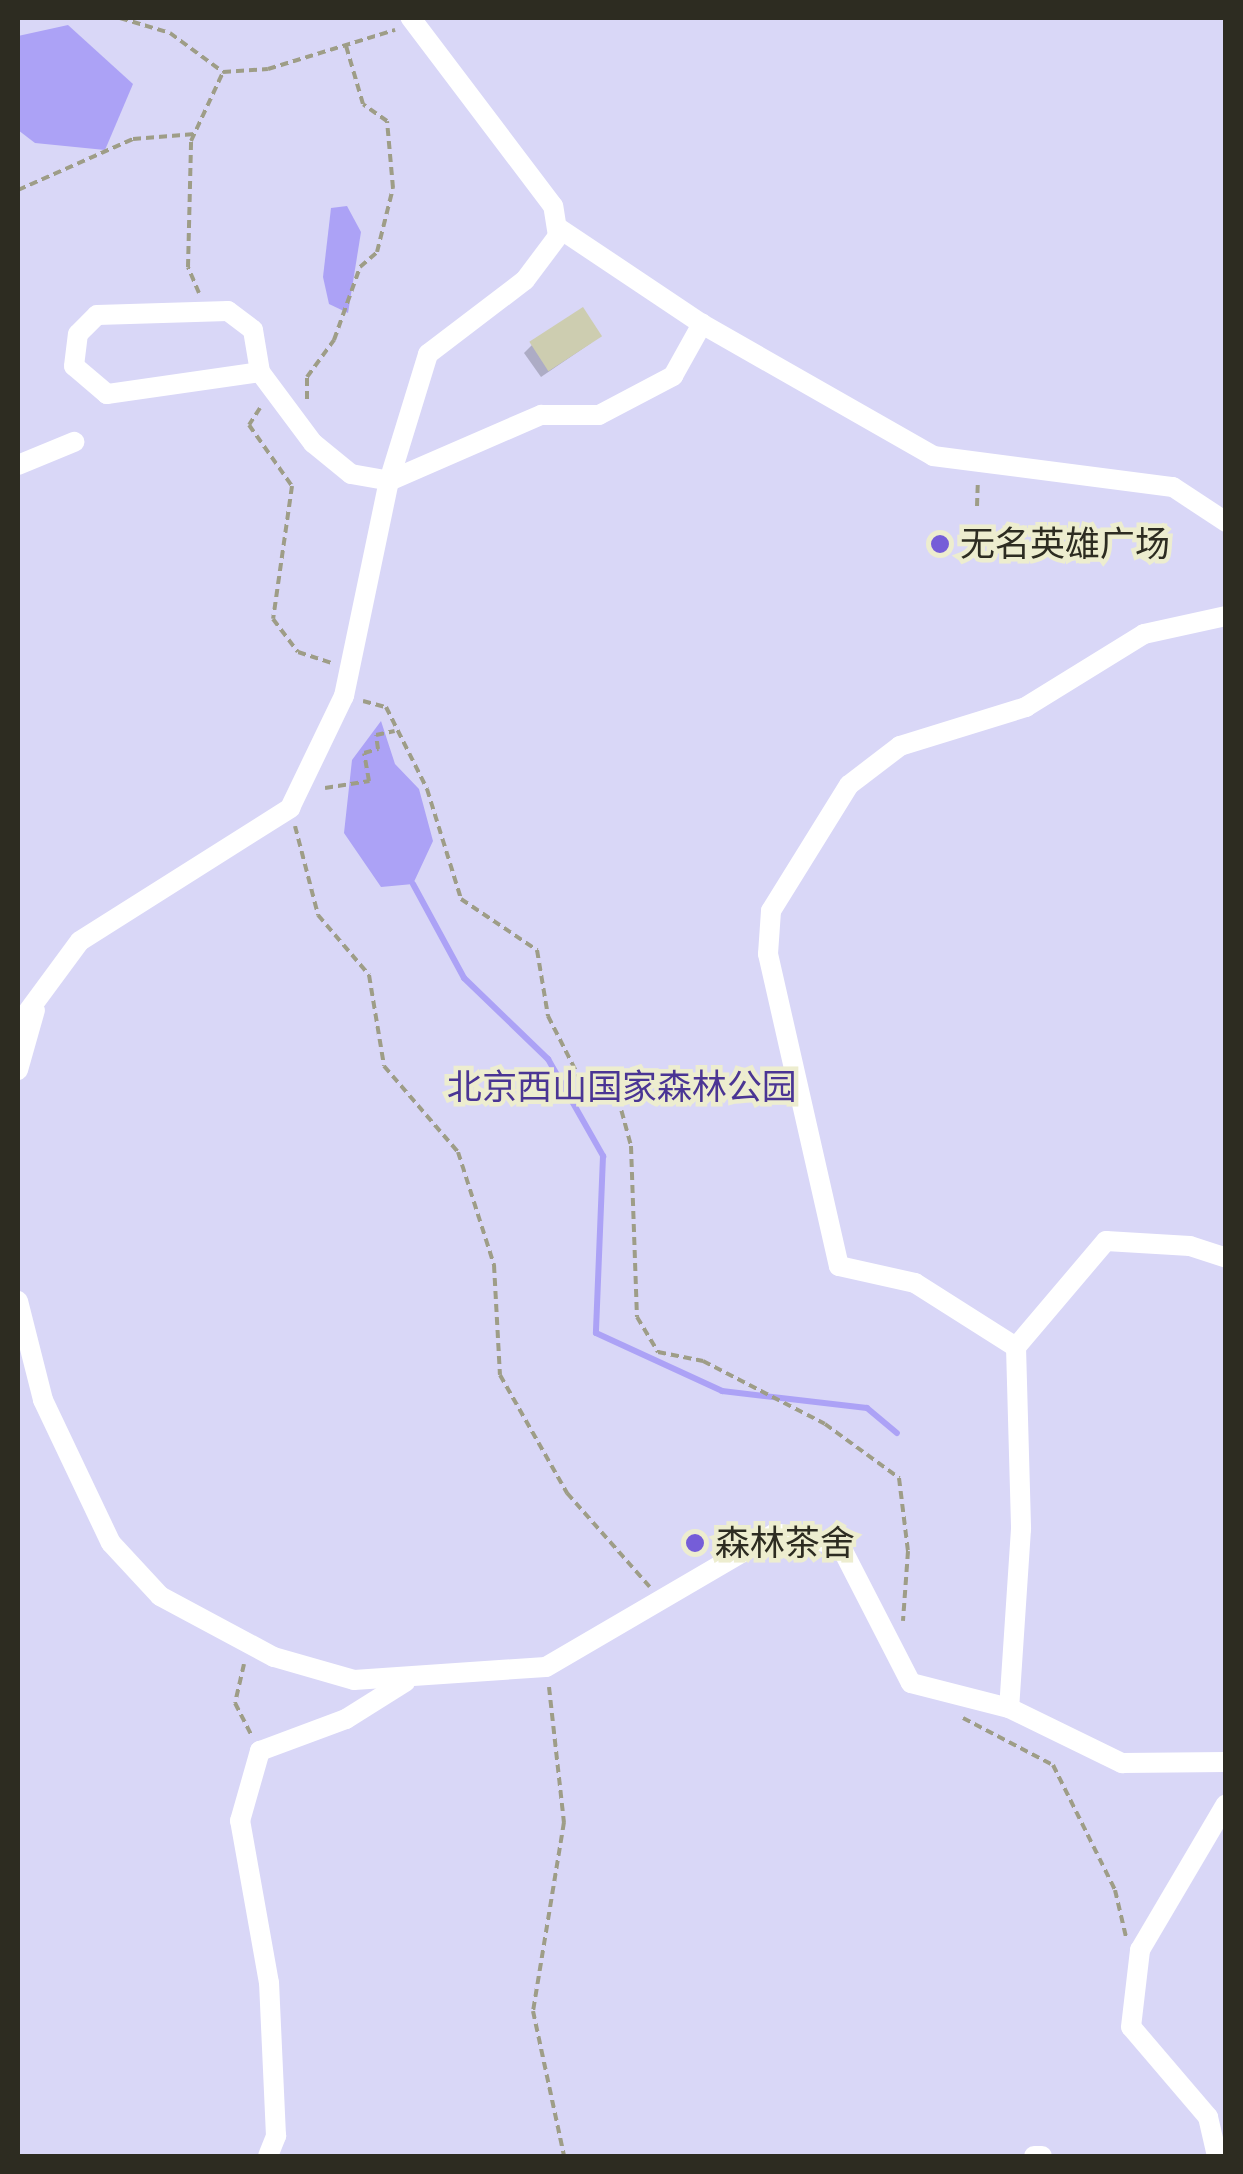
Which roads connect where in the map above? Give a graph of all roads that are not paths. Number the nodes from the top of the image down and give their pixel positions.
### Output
1 (412, 18) edge
2 (557, 227) junction
3 (702, 324) junction
4 (266, 380) junction
5 (74, 442) dead end
6 (18, 465) edge
7 (389, 480) junction
8 (1226, 522) edge
9 (1226, 616) edge
10 (39, 997) junction
11 (18, 1025) edge
12 (18, 1070) edge
13 (1226, 1258) edge
14 (18, 1301) edge
15 (1016, 1347) junction
16 (405, 1682) junction
17 (1009, 1708) junction
18 (1226, 1762) edge
19 (1226, 1804) edge
20 (268, 2156) edge
21 (1034, 2156) edge
22 (1042, 2156) edge
23 (1217, 2156) edge

1 - 2 street
2 - 3 street
2 - 7 street
3 - 7 street
3 - 8 street
4 - 4 street
4 - 7 street
5 - 6 street
7 - 10 street
9 - 15 street
10 - 11 street
10 - 12 street
13 - 15 street
14 - 16 street
15 - 17 street
16 - 17 street
16 - 20 street
17 - 18 street
19 - 23 street
21 - 22 street

